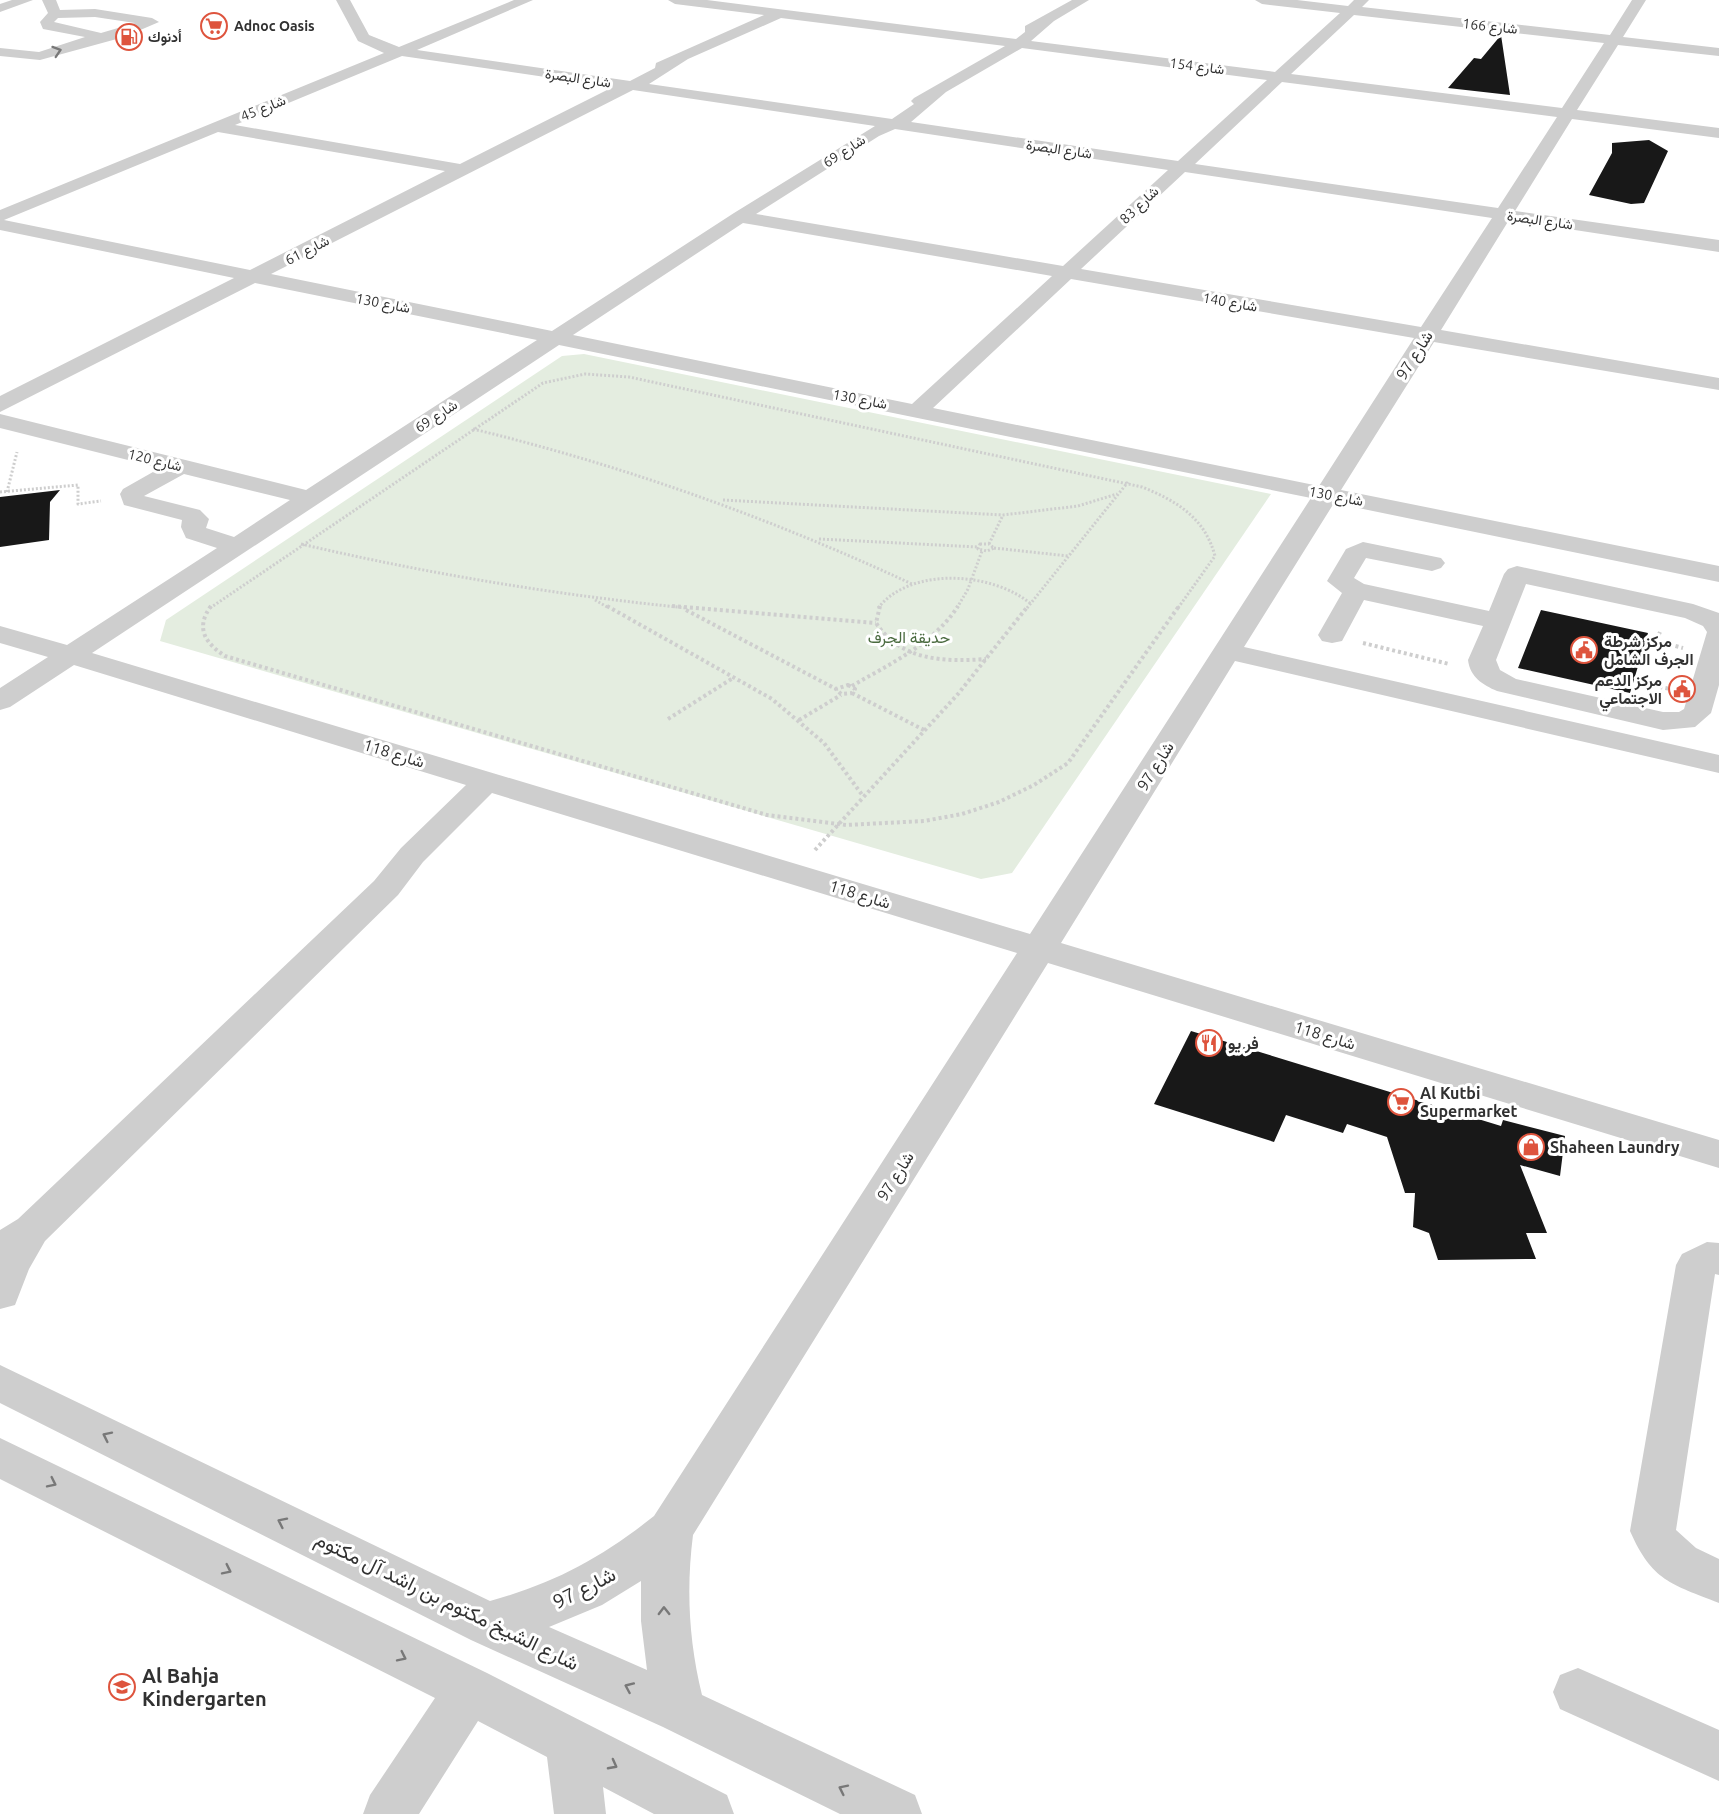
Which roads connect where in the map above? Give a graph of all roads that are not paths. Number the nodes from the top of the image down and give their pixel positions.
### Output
1 (26, 0) edge
2 (343, 0) edge
3 (526, 0) edge
4 (675, 0) edge
5 (794, 0) edge
6 (803, 0) edge
7 (1262, 0) edge
8 (1639, 0) edge
9 (1078, 1) edge
10 (1357, 5) edge
11 (0, 8) edge
12 (50, 11) edge
13 (773, 12) junction
14 (33, 28) dead end
15 (97, 38) junction
16 (1614, 40) junction
17 (1013, 43) junction
18 (399, 51) junction
19 (0, 52) edge
20 (1719, 52) edge
21 (1279, 77) junction
22 (622, 88) junction
23 (1567, 113) junction
24 (216, 127) junction
25 (884, 127) junction
26 (1719, 133) edge
27 (1181, 167) junction
28 (466, 170) junction
29 (1503, 214) junction
30 (0, 216) edge
31 (740, 217) junction
32 (0, 225) edge
33 (1719, 246) edge
34 (1066, 273) junction
35 (254, 276) junction
36 (1426, 336) junction
37 (556, 338) junction
38 (1719, 384) edge
39 (0, 405) edge
40 (917, 411) junction
41 (0, 421) edge
42 (180, 466) junction
43 (1328, 495) junction
44 (310, 498) junction
45 (1532, 536) junction
46 (246, 540) junction
47 (1432, 562) dead end
48 (1517, 574) junction
49 (1719, 574) edge
50 (1356, 590) junction
51 (1498, 621) junction
52 (1719, 629) edge
53 (0, 634) edge
54 (1719, 634) edge
55 (1332, 635) road end
56 (1228, 651) junction
57 (70, 655) junction
58 (1713, 681) edge
59 (0, 700) edge
60 (1719, 764) edge
61 (499, 785) junction
62 (1039, 948) junction
63 (1719, 1154) edge
64 (16, 1240) edge
65 (1719, 1259) edge
66 (0, 1293) edge
67 (0, 1383) edge
68 (0, 1457) edge
69 (670, 1532) junction
70 (1719, 1581) edge
71 (488, 1624) junction
72 (469, 1690) junction
73 (1578, 1692) dead end
74 (681, 1710) junction
75 (571, 1743) junction
76 (1719, 1756) edge
77 (389, 1814) edge
78 (580, 1814) edge
79 (708, 1814) edge
80 (896, 1814) edge

1 - 11 street
2 - 18 street, شارع البصرة
3 - 18 street, شارع 45
4 - 13 street, شارع 154
5 - 13 street, شارع 61
6 - 13 street, شارع 61
7 - 10 street, شارع 166
8 - 16 street, شارع 97
9 - 17 street, شارع 69
10 - 16 street, شارع 166
10 - 21 street, شارع 83
12 - 14 street
12 - 15 street
12 - 15 street
13 - 17 street, شارع 154
13 - 22 street, شارع 61
19 -> 15 street
16 - 20 street, شارع 166
16 - 23 street, شارع 97
17 - 21 street, شارع 154
17 - 25 street, شارع 69
18 - 22 street, شارع البصرة
18 - 24 street, شارع 45
21 - 23 street, شارع 154
21 - 27 street, شارع 83
22 - 25 street, شارع البصرة
22 - 28 street, شارع 61
23 - 26 street, شارع 154
23 - 29 street, شارع 97
24 - 28 street
24 - 30 street, شارع 45
25 - 27 street, شارع البصرة
25 - 31 street, شارع 69
27 - 29 street, شارع البصرة
27 - 34 street, شارع 83
28 - 35 street, شارع 61
29 - 33 street, شارع البصرة
29 - 36 street, شارع 97
31 - 34 street, شارع 140
31 - 37 street, شارع 69
32 - 35 street, شارع 130
34 - 36 street, شارع 140
34 - 40 street, شارع 83
35 - 37 street, شارع 130
35 - 39 street, شارع 61
36 - 38 street, شارع 140
36 - 43 street, شارع 97
37 - 40 street, شارع 130
37 - 44 street, شارع 69
40 - 43 street, شارع 130
41 - 42 street, شارع 120
42 - 44 street, شارع 120
42 - 46 street
43 - 45 street, شارع 130
43 - 56 street, شارع 97
44 - 46 street, شارع 69
45 - 48 street
45 - 49 street, شارع 130
46 - 57 street, شارع 69
47 - 50 street
48 - 51 street
48 - 52 street
50 - 51 street
50 - 55 street
51 - 58 street
53 - 57 street, شارع 118
54 - 58 street
56 - 60 street
56 - 62 street, شارع 97
57 - 59 street, شارع 69
57 - 61 street, شارع 118
61 - 62 street, شارع 118
61 - 64 street
62 - 63 street, شارع 118
62 - 69 street, شارع 97
64 - 66 street
65 - 70 street
71 -> 67 street, شارع الشيخ مكتوم بن راشد آل مكتوم
68 -> 72 street
69 - 71 street, شارع 97
74 -> 69 street, شارع 97
74 -> 71 street, شارع الشيخ مكتوم بن راشد آل مكتوم
72 - 75 street
72 - 77 street
73 - 76 street
80 -> 74 street, شارع الشيخ مكتوم بن راشد آل مكتوم
75 - 78 street
75 -> 79 street

